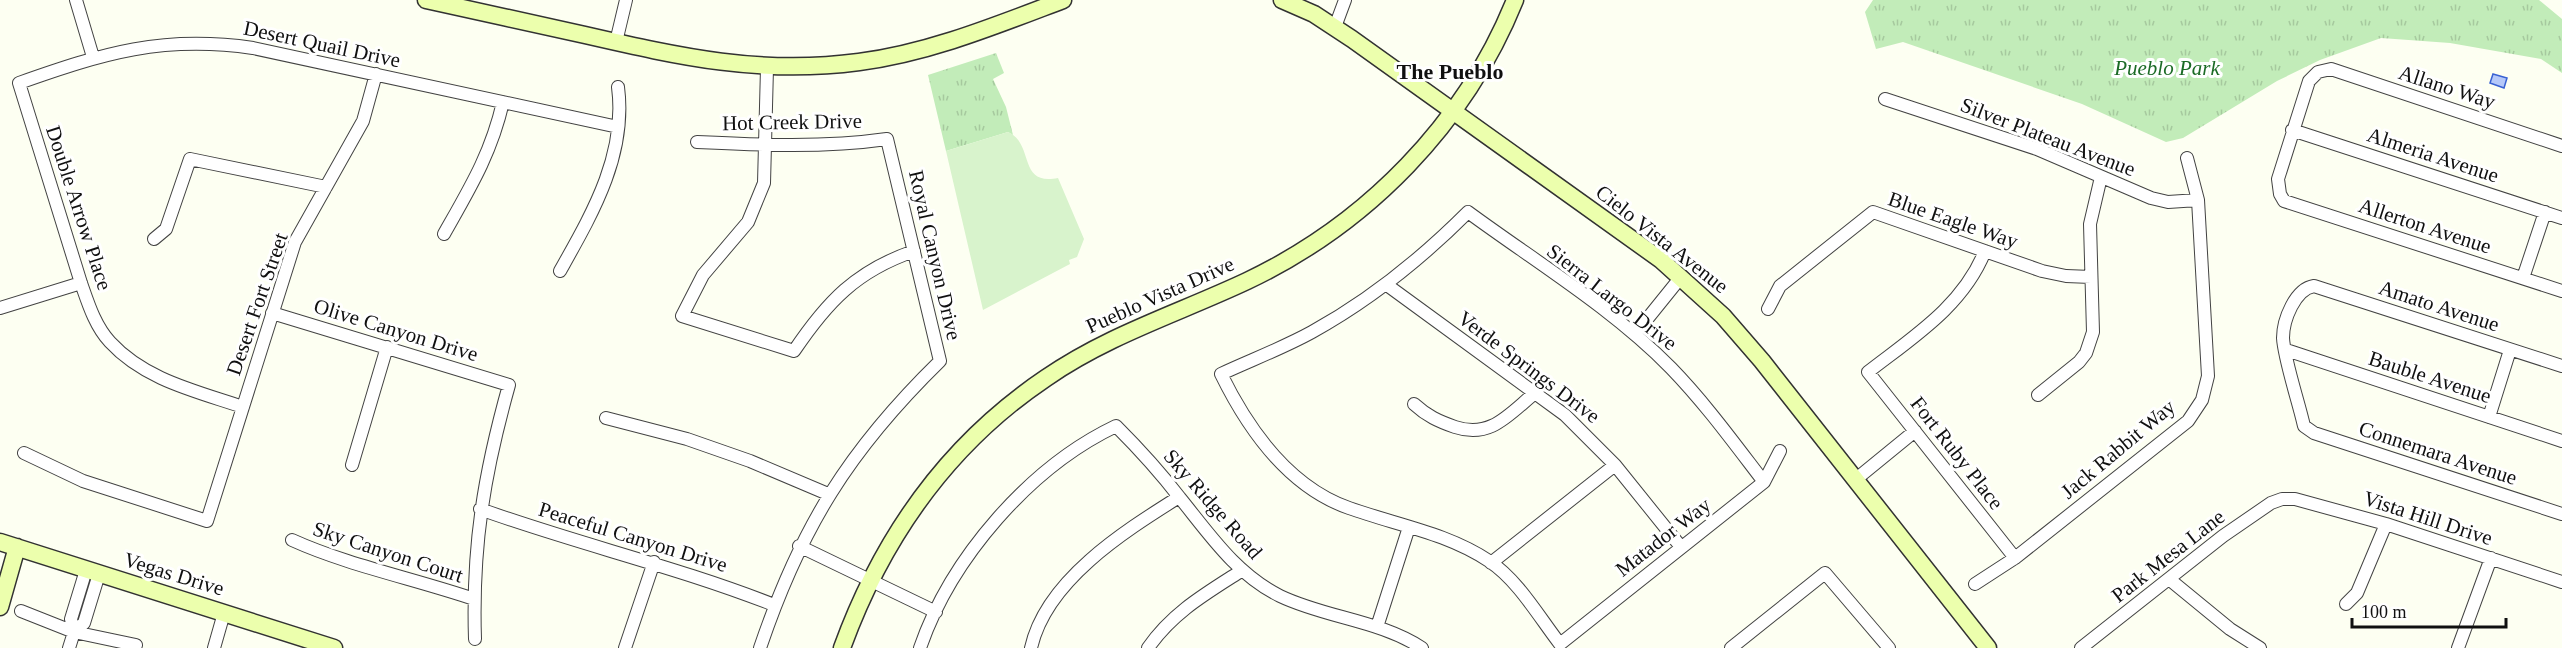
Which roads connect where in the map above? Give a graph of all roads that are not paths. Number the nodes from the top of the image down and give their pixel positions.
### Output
1 (76, 0) edge
2 (426, 0) edge
3 (626, 0) edge
4 (1282, 0) edge
5 (1345, 0) edge
6 (1515, 0) edge
7 (1051, 1) edge
8 (1335, 27) junction
9 (616, 42) junction
10 (93, 57) junction
11 (767, 68) junction
12 (376, 75) junction
13 (19, 83) joint
14 (618, 87) dead end
15 (1885, 99) dead end
16 (502, 102) junction
17 (1453, 111) junction
18 (618, 127) junction
19 (2292, 130) junction
20 (887, 139) joint
21 (697, 142) dead end
22 (765, 145) junction
23 (2562, 146) edge
24 (2187, 158) dead end
25 (2102, 177) junction
26 (326, 187) junction
27 (2198, 200) junction
28 (2545, 212) junction
29 (2562, 218) edge
30 (444, 234) dead end
31 (154, 239) dead end
32 (914, 251) junction
33 (1985, 251) junction
34 (560, 271) dead end
35 (1682, 277) junction
36 (2091, 277) junction
37 (2523, 278) junction
38 (81, 283) junction
39 (1387, 285) junction
40 (2562, 291) edge
41 (0, 308) edge
42 (1768, 309) dead end
43 (272, 313) junction
44 (1635, 334) junction
45 (387, 347) junction
46 (2286, 350) junction
47 (2510, 350) junction
48 (2562, 366) edge
49 (1536, 392) junction
50 (2038, 395) dead end
51 (1414, 405) dead end
52 (243, 406) junction
53 (2488, 417) junction
54 (606, 418) dead end
55 (1915, 431) junction
56 (2562, 441) edge
57 (1780, 451) dead end
58 (24, 453) dead end
59 (352, 465) dead end
60 (1615, 465) junction
61 (1855, 480) junction
62 (1764, 482) junction
63 (828, 494) junction
64 (1179, 496) junction
65 (2282, 499) joint
66 (480, 509) junction
67 (2562, 514) edge
68 (2386, 524) junction
69 (1409, 527) junction
70 (292, 540) dead end
71 (0, 542) edge
72 (799, 546) junction
73 (17, 547) junction
74 (1681, 547) junction
75 (2015, 558) junction
76 (2491, 558) junction
77 (654, 562) junction
78 (1491, 563) junction
79 (1241, 571) junction
80 (93, 572) junction
81 (2169, 579) junction
82 (870, 580) junction
83 (2562, 582) edge
84 (1975, 584) dead end
85 (474, 599) junction
86 (2346, 604) dead end
87 (774, 605) junction
88 (0, 607) edge
89 (21, 611) dead end
90 (936, 612) junction
91 (224, 613) junction
92 (1377, 627) junction
93 (74, 632) junction
94 (475, 639) dead end
95 (136, 645) dead end
96 (69, 648) edge
97 (214, 648) edge
98 (334, 648) edge
99 (625, 648) edge
100 (760, 648) edge
101 (842, 648) edge
102 (920, 648) edge
103 (1030, 648) edge
104 (1148, 648) edge
105 (1422, 648) edge
106 (1731, 648) edge
107 (1889, 648) edge
108 (1988, 648) edge
109 (2081, 648) edge
110 (2260, 648) edge
111 (2458, 648) edge

1 - 10 street
2 - 9 street
3 - 9 street
4 - 8 street, Cielo Vista Avenue
5 - 8 street
6 - 17 street, Pueblo Vista Drive
7 - 11 street
8 - 17 street, Cielo Vista Avenue
9 - 11 street
10 - 12 street, Desert Quail Drive
10 - 13 street, Desert Quail Drive
11 - 22 street
12 - 16 street, Desert Quail Drive
12 - 26 street, Desert Fort Street
13 - 38 street, Double Arrow Place
14 - 18 street
15 - 25 street, Silver Plateau Avenue
16 - 18 street, Desert Quail Drive
16 - 30 street
17 - 35 street, Cielo Vista Avenue
17 - 82 street, Pueblo Vista Drive
18 - 34 street
19 - 23 street, Allano Way
19 - 28 street, Almeria Avenue
19 - 37 street, Allerton Avenue
20 - 22 street, Hot Creek Drive
20 - 32 street, Royal Canyon Drive
21 - 22 street, Hot Creek Drive
22 - 32 street
24 - 27 street, Jack Rabbit Way
25 - 27 street, Silver Plateau Avenue
25 - 36 street
26 - 31 street
26 - 43 street, Desert Fort Street
27 - 75 street, Jack Rabbit Way
28 - 29 street, Almeria Avenue
28 - 37 street
32 - 63 street, Royal Canyon Drive
33 - 36 street, Blue Eagle Way
33 - 42 street, Blue Eagle Way
33 - 55 street, Fort Ruby Place
35 - 44 street
35 - 61 street, Cielo Vista Avenue
36 - 50 street
37 - 40 street, Allerton Avenue
38 - 41 street
38 - 52 street, Double Arrow Place
39 - 44 street, Sierra Largo Drive
39 - 49 street, Verde Springs Drive
39 - 69 street
43 - 45 street, Olive Canyon Drive
43 - 52 street, Desert Fort Street
44 - 62 street, Sierra Largo Drive
45 - 59 street
45 - 66 street, Olive Canyon Drive
46 - 47 street, Amato Avenue
46 - 53 street, Bauble Avenue
46 - 67 street, Connemara Avenue
47 - 48 street, Amato Avenue
47 - 53 street
49 - 51 street
49 - 60 street, Verde Springs Drive
52 - 58 street, Desert Fort Street
53 - 56 street, Bauble Avenue
54 - 63 street
55 - 61 street
55 - 75 street, Fort Ruby Place
57 - 62 street, Matador Way
60 - 74 street, Verde Springs Drive
60 - 78 street
61 - 108 street, Cielo Vista Avenue
62 - 74 street, Matador Way
63 - 72 street, Royal Canyon Drive
64 - 79 street, Sky Ridge Road
64 - 90 street, Sky Ridge Road
64 - 103 street
65 - 68 street, Vista Hill Drive
65 - 81 street, Park Mesa Lane
66 - 77 street, Peaceful Canyon Drive
66 - 85 street
68 - 76 street, Vista Hill Drive
68 - 86 street
69 - 78 street
69 - 92 street
70 - 85 street, Sky Canyon Court
71 - 73 street, Vegas Drive
72 - 82 street
72 - 87 street, Royal Canyon Drive
73 - 80 street, Vegas Drive
73 - 88 street
74 - 78 street, Matador Way
75 - 84 street, Jack Rabbit Way
76 - 83 street, Vista Hill Drive
76 - 111 street
77 - 87 street, Peaceful Canyon Drive
77 - 99 street
79 - 92 street, Sky Ridge Road
79 - 104 street
80 - 91 street, Vegas Drive
80 - 93 street
81 - 109 street, Park Mesa Lane
81 - 110 street
82 - 90 street
82 - 101 street, Pueblo Vista Drive
85 - 94 street
87 - 100 street, Royal Canyon Drive
89 - 93 street
90 - 102 street
91 - 97 street
91 - 98 street, Vegas Drive
92 - 105 street, Sky Ridge Road
93 - 95 street
93 - 96 street
106 - 107 street

